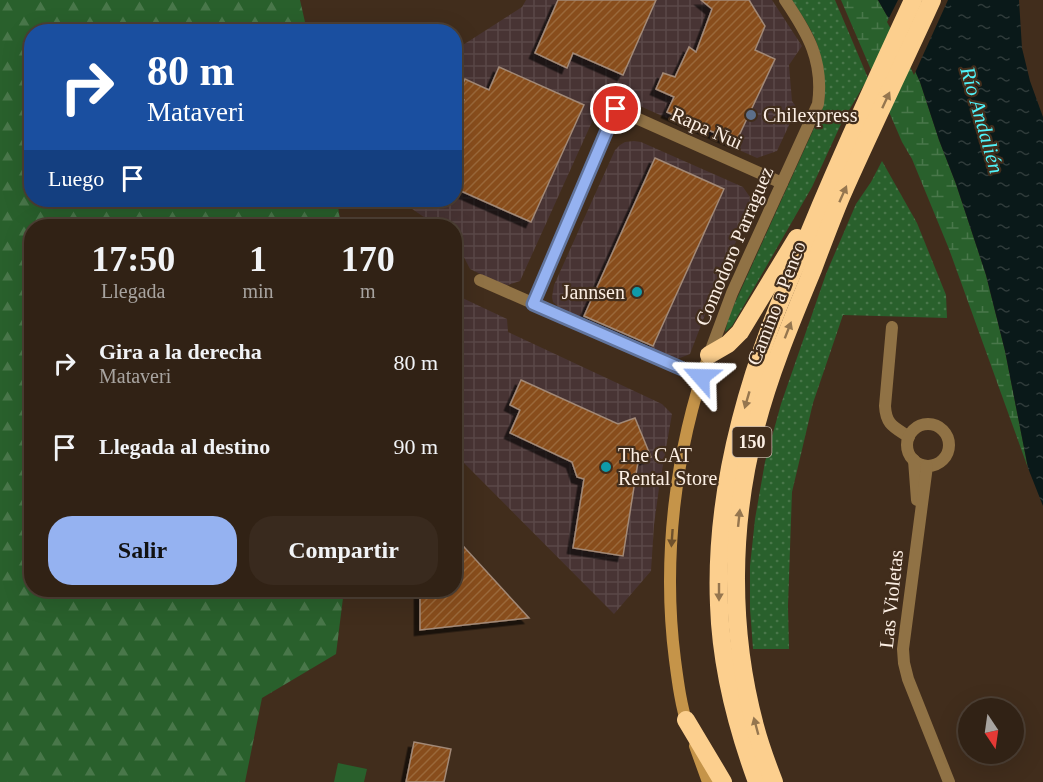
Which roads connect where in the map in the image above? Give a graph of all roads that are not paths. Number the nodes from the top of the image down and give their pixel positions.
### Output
1 (785, 0) edge
2 (913, 0) edge
3 (932, 0) edge
4 (782, 183) junction
5 (827, 188) junction
6 (480, 280) dead end
7 (533, 304) junction
8 (892, 327) dead end
9 (709, 355) junction
10 (701, 377) junction
11 (909, 436) junction
12 (914, 460) junction
13 (927, 466) junction
14 (920, 519) junction
15 (686, 720) junction
16 (708, 782) edge
17 (723, 782) edge
18 (757, 782) edge
19 (774, 782) edge
20 (950, 782) edge

1 - 4 street, Comodoro Parraguez
2 - 5 highway, Camino a Penco / 150
19 -> 3 highway, Camino a Penco / 150
4 - 7 street, Rapa Nui
4 - 9 street, Comodoro Parraguez
5 - 9 highway
5 -> 18 highway, Camino a Penco / 150
6 - 7 street
7 - 10 street
8 - 11 street
9 - 10 street, Comodoro Parraguez
10 -> 15 street, Comodoro Parraguez
11 - 12 street
11 - 13 street
12 - 13 street
12 - 14 street
13 - 14 street
14 - 20 street, Las Violetas
15 - 16 street, Comodoro Parraguez
15 - 17 highway

